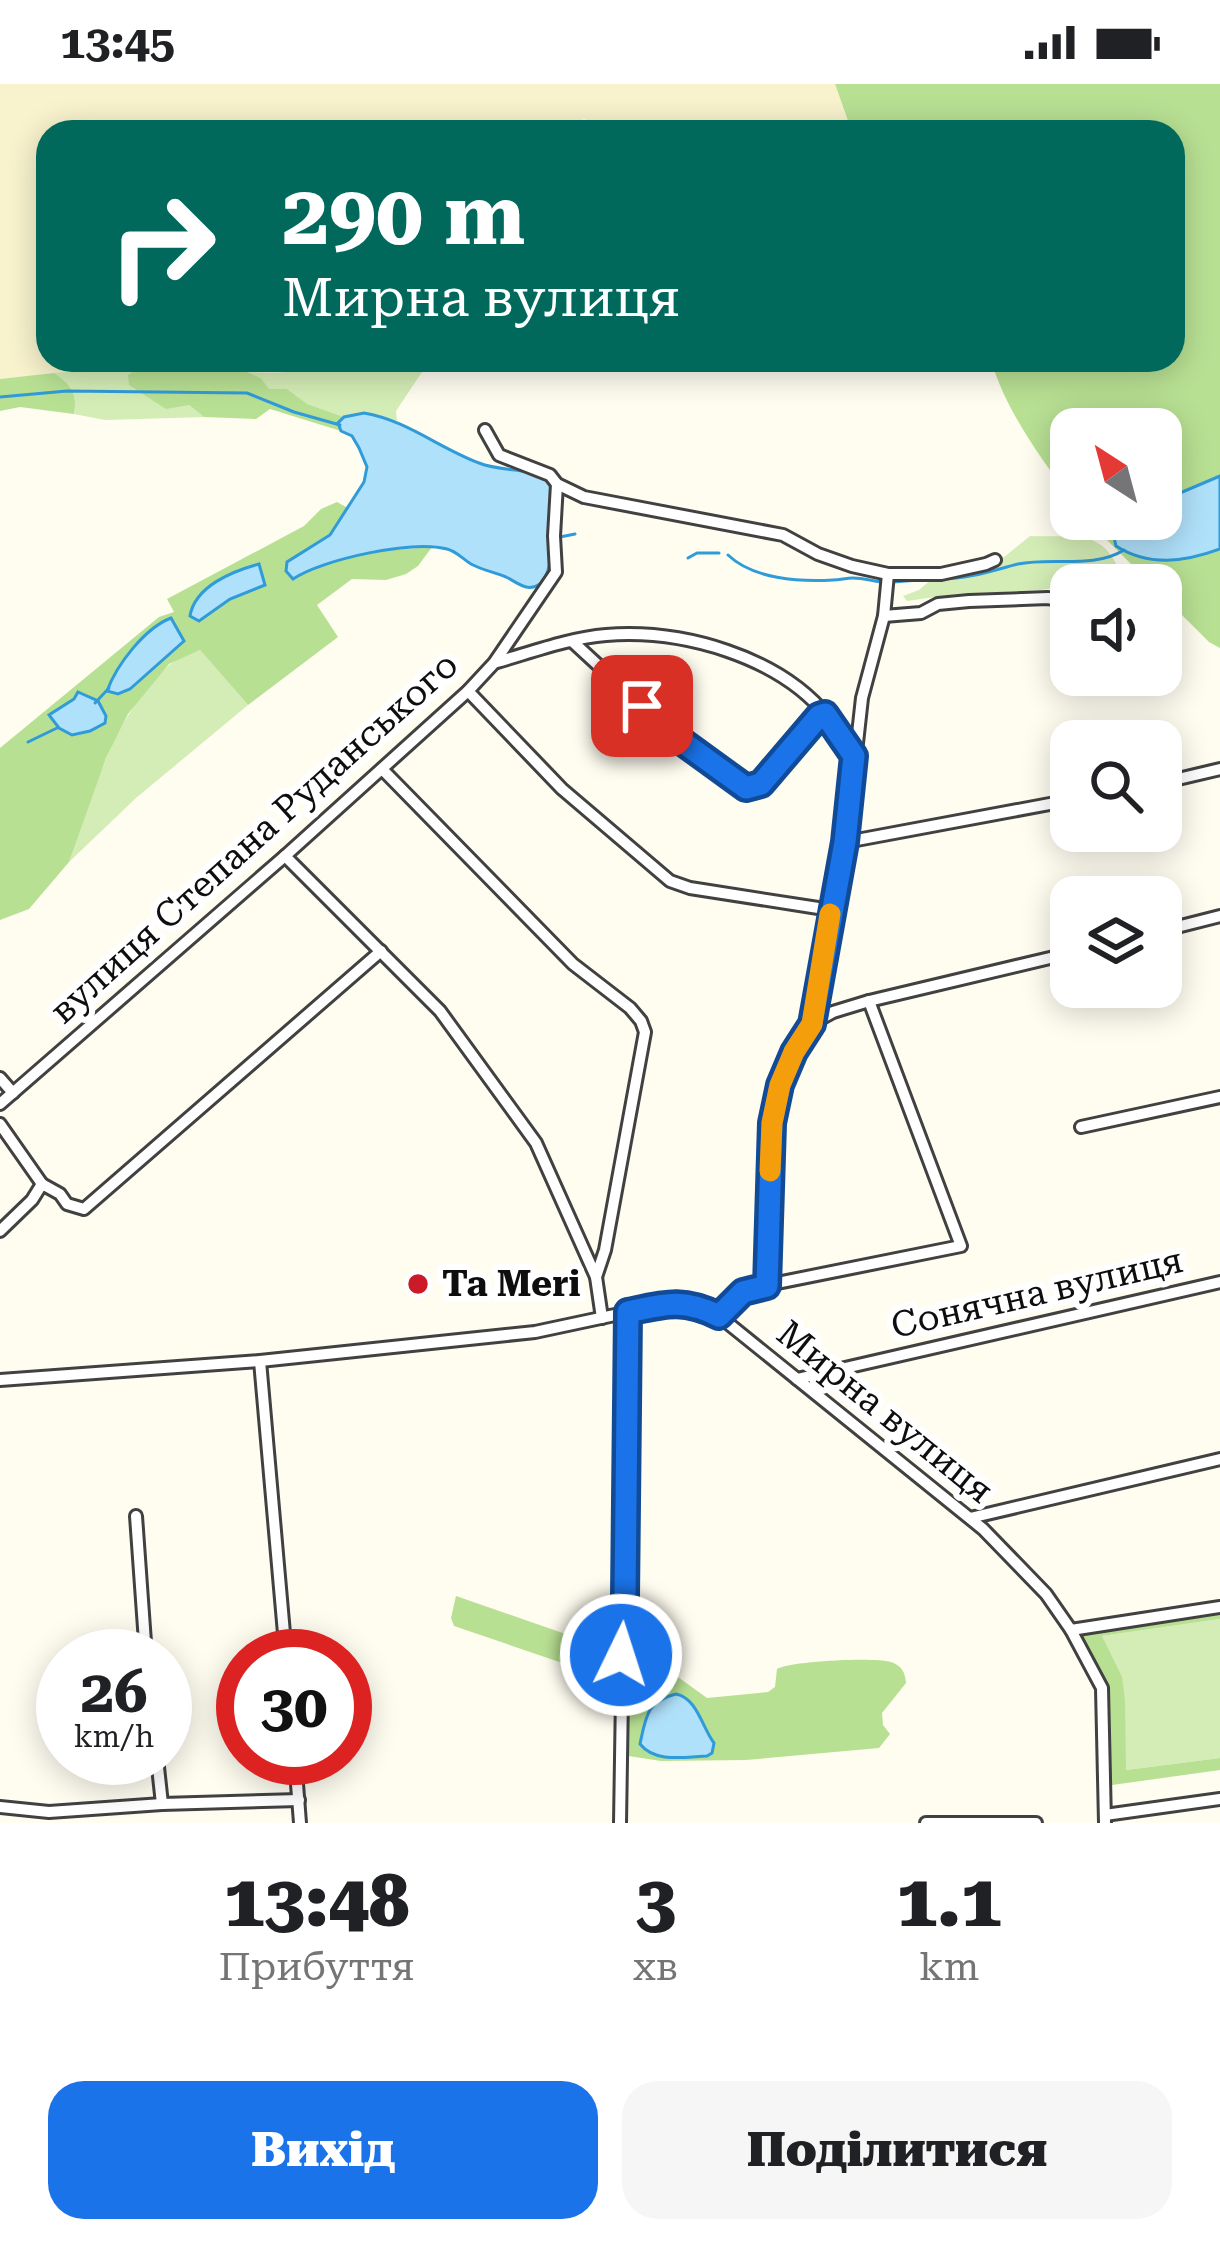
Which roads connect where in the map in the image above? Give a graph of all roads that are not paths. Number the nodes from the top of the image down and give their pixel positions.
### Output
1 (485, 430) dead end
2 (557, 484) junction
3 (995, 560) dead end
4 (888, 574) junction
5 (1050, 598) edge
6 (884, 616) junction
7 (572, 642) junction
8 (494, 663) junction
9 (468, 691) junction
10 (825, 714) junction
11 (854, 756) junction
12 (382, 769) junction
13 (1220, 769) edge
14 (1182, 779) edge
15 (1050, 804) edge
16 (845, 842) junction
17 (285, 856) junction
18 (831, 910) junction
19 (1220, 916) edge
20 (1182, 926) edge
21 (381, 951) junction
22 (1050, 958) edge
23 (869, 1001) junction
24 (812, 1024) junction
25 (0, 1078) edge
26 (13, 1093) junction
27 (1220, 1097) edge
28 (0, 1104) edge
29 (0, 1124) edge
30 (1081, 1127) dead end
31 (42, 1184) junction
32 (0, 1232) edge
33 (596, 1277) junction
34 (1220, 1282) edge
35 (767, 1286) junction
36 (628, 1312) junction
37 (719, 1316) junction
38 (602, 1318) junction
39 (260, 1361) junction
40 (796, 1379) junction
41 (0, 1381) edge
42 (1220, 1459) edge
43 (136, 1516) dead end
44 (970, 1518) junction
45 (1220, 1607) edge
46 (144, 1629) edge
47 (284, 1629) edge
48 (1071, 1630) junction
49 (160, 1785) edge
50 (298, 1785) edge
51 (1220, 1799) edge
52 (299, 1800) junction
53 (162, 1804) junction
54 (0, 1807) edge
55 (1105, 1819) edge
56 (300, 1823) edge
57 (620, 1823) edge
58 (926, 1823) edge
59 (1036, 1823) edge

1 - 2 street
2 - 4 street
2 - 8 street, вулиця Степана Руданського
3 - 4 street
4 - 6 street
5 - 6 street
6 - 11 street
7 - 8 street
7 - 10 street
7 - 10 street
8 - 9 street, вулиця Степана Руданського
9 - 12 street, вулиця Степана Руданського
9 - 18 street
10 - 11 street
11 - 16 street
12 - 17 street, вулиця Степана Руданського
12 - 33 street
13 - 14 street
15 - 16 street
16 - 18 street
17 - 21 street
17 - 26 street, вулиця Степана Руданського
18 - 24 street
19 - 20 street
21 - 31 street
21 - 33 street
22 - 23 street
23 - 24 street
23 - 35 street
24 - 35 street
25 - 26 street
26 - 28 street, вулиця Степана Руданського
27 - 30 street
29 - 31 street
31 - 32 street
33 - 38 street
34 - 40 street, Сонячна вулиця
35 - 37 street
36 - 37 street, Мирна вулиця
36 - 38 street, Мирна вулиця
36 - 57 street
37 - 40 street, Мирна вулиця
38 - 39 street, Мирна вулиця
39 - 41 street, Мирна вулиця
39 - 47 street
40 - 44 street, Мирна вулиця
42 - 44 street
43 - 46 street
44 - 48 street, Мирна вулиця
45 - 48 street
48 - 55 street, Мирна вулиця
49 - 53 street
50 - 52 street
51 - 55 street
52 - 53 street
52 - 56 street
53 - 54 street
58 - 59 street

